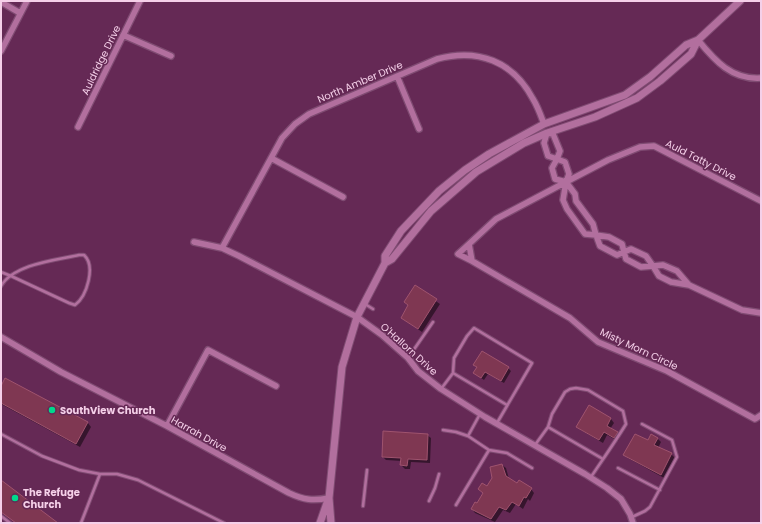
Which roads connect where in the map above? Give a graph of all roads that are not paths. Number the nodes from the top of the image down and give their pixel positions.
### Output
1 (27, 1) edge
2 (140, 1) edge
3 (740, 1) edge
4 (1, 2) edge
5 (20, 12) junction
6 (123, 35) junction
7 (698, 40) junction
8 (1, 51) edge
9 (170, 56) dead end
10 (397, 76) junction
11 (761, 78) edge
12 (544, 124) junction
13 (78, 128) dead end
14 (420, 129) dead end
15 (547, 133) junction
16 (271, 158) junction
17 (557, 159) junction
18 (566, 182) junction
19 (343, 197) dead end
20 (761, 201) edge
21 (596, 235) junction
22 (194, 242) dead end
23 (469, 244) junction
24 (222, 248) junction
25 (624, 252) junction
26 (472, 261) junction
27 (385, 263) junction
28 (653, 266) junction
29 (1, 272) edge
30 (11, 276) junction
31 (1, 286) edge
32 (689, 286) junction
33 (364, 303) junction
34 (373, 309) dead end
35 (761, 313) edge
36 (357, 317) junction
37 (433, 322) dead end
38 (1, 337) edge
39 (408, 358) junction
40 (453, 373) junction
41 (276, 386) dead end
42 (441, 389) junction
43 (508, 405) junction
44 (480, 414) junction
45 (761, 415) edge
46 (497, 423) junction
47 (642, 424) dead end
48 (167, 426) junction
49 (548, 427) junction
50 (443, 430) dead end
51 (1, 434) edge
52 (468, 436) junction
53 (535, 445) junction
54 (488, 450) junction
55 (603, 459) junction
56 (532, 468) dead end
57 (618, 468) dead end
58 (367, 470) dead end
59 (100, 474) junction
60 (440, 474) dead end
61 (591, 478) junction
62 (660, 490) junction
63 (329, 498) junction
64 (429, 501) dead end
65 (456, 505) dead end
66 (363, 506) dead end
67 (1, 516) edge
68 (632, 520) edge
69 (10, 523) edge
70 (81, 523) edge
71 (224, 523) edge
72 (320, 523) edge
73 (331, 523) edge

1 - 5 street
2 - 6 street, Auldridge Drive
3 - 7 street
4 - 5 street
5 - 8 street
6 - 9 street
6 - 13 street, Auldridge Drive
7 - 11 street
7 - 12 street
7 - 15 street
10 - 12 street, North Amber Drive
10 - 14 street
10 - 16 street, North Amber Drive
12 - 15 street
12 - 27 street
15 - 17 street
15 - 17 street
15 - 27 street
16 - 19 street
16 - 24 street, North Amber Drive
17 - 18 street
17 - 18 street
18 - 20 street, Auld Tatty Drive
18 - 21 street
18 - 21 street
18 - 23 street, Misty Morn Circle
21 - 25 street
21 - 25 street
22 - 24 street, O'Hallorn Drive
23 - 26 street
23 - 26 street, Misty Morn Circle
24 - 36 street, O'Hallorn Drive
25 - 28 street
25 - 28 street
26 - 45 street, Misty Morn Circle
27 - 33 street
28 - 32 street
28 - 32 street
29 - 30 lane
30 - 30 lane
30 - 31 lane
32 - 35 street
33 - 34 lane
33 - 36 street
36 - 39 street, O'Hallorn Drive
36 - 63 street
37 - 39 lane
38 - 48 street, Harrah Drive
39 - 42 street, O'Hallorn Drive
40 - 42 lane
40 - 43 lane
40 - 43 lane
41 - 48 street
42 - 44 street, O'Hallorn Drive
43 - 46 lane
44 - 46 street, O'Hallorn Drive
44 - 52 lane
46 - 53 street, O'Hallorn Drive
47 - 62 lane
48 - 63 street, Harrah Drive
49 - 53 lane
49 - 55 lane
49 - 55 lane
50 - 52 lane
51 - 59 lane
52 - 54 lane
53 - 61 street, O'Hallorn Drive
54 - 56 lane
54 - 65 lane
55 - 61 lane
57 - 62 lane
58 - 66 lane
59 - 70 lane
59 - 71 lane
60 - 64 lane
61 - 68 street, O'Hallorn Drive
62 - 68 lane
63 - 72 street
63 - 73 street
67 - 69 lane

